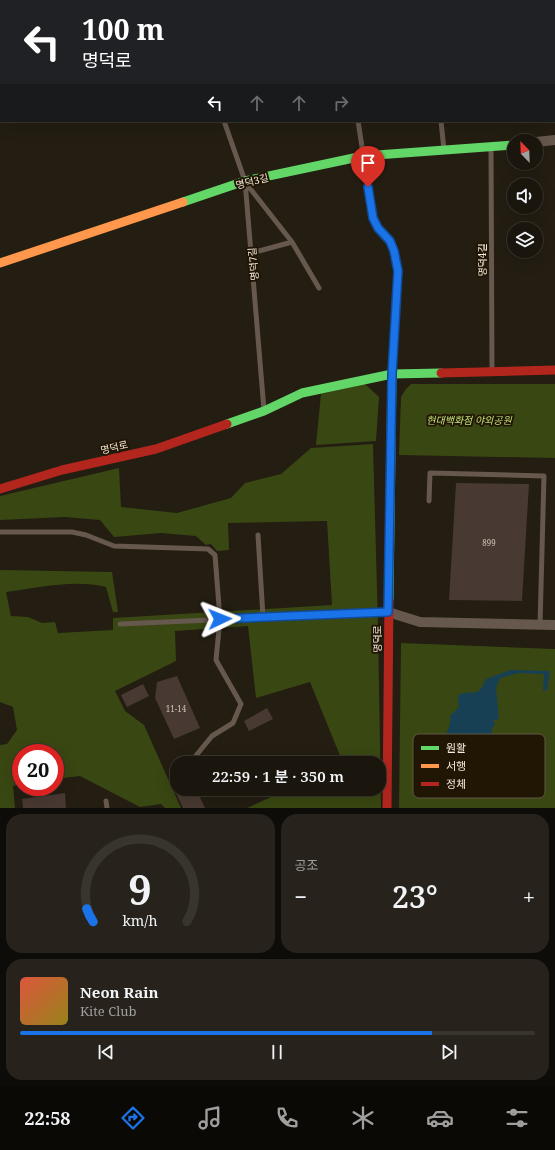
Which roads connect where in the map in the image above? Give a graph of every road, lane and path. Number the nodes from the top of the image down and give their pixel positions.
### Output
1 (224, 122) edge
2 (358, 122) edge
3 (441, 122) edge
4 (555, 140) edge
5 (543, 141) edge
6 (507, 146) edge
7 (491, 148) junction
8 (444, 150) junction
9 (363, 156) junction
10 (245, 182) junction
11 (292, 242) junction
12 (252, 253) junction
13 (0, 263) edge
14 (319, 288) dead end
15 (536, 370) junction
16 (555, 370) edge
17 (492, 371) junction
18 (392, 374) junction
19 (555, 378) edge
20 (264, 411) junction
21 (0, 489) edge
22 (429, 501) dead end
23 (0, 532) edge
24 (258, 535) dead end
25 (388, 612) junction
26 (263, 617) junction
27 (220, 619) junction
28 (120, 624) dead end
29 (540, 625) junction
30 (555, 625) edge
31 (196, 756) edge
32 (106, 801) dead end
33 (107, 808) edge
34 (387, 808) edge

1 - 10 lane, 명덕7길
2 - 9 lane
3 - 8 lane
4 - 5 street
6 - 7 street, 명덕3길
7 - 8 street, 명덕3길
7 - 17 lane, 명덕4길
8 - 9 street, 명덕3길
9 - 10 street, 명덕3길
9 - 18 lane
10 - 11 lane
10 - 12 lane, 명덕7길
10 - 13 street, 명덕3길
11 - 12 lane
11 - 14 lane
12 - 20 lane, 명덕7길
15 - 16 street, 명덕로
15 - 17 street, 명덕로
15 - 19 street
17 - 18 street, 명덕로
18 - 20 street, 명덕로
18 - 25 street, 명덕로
20 - 21 street, 명덕로
22 - 29 lane
23 - 27 lane
24 - 26 lane
25 - 26 lane
25 - 29 street
25 - 34 street, 명덕로
26 - 27 lane
27 - 28 lane
27 - 31 lane
29 - 30 street
32 - 33 lane

